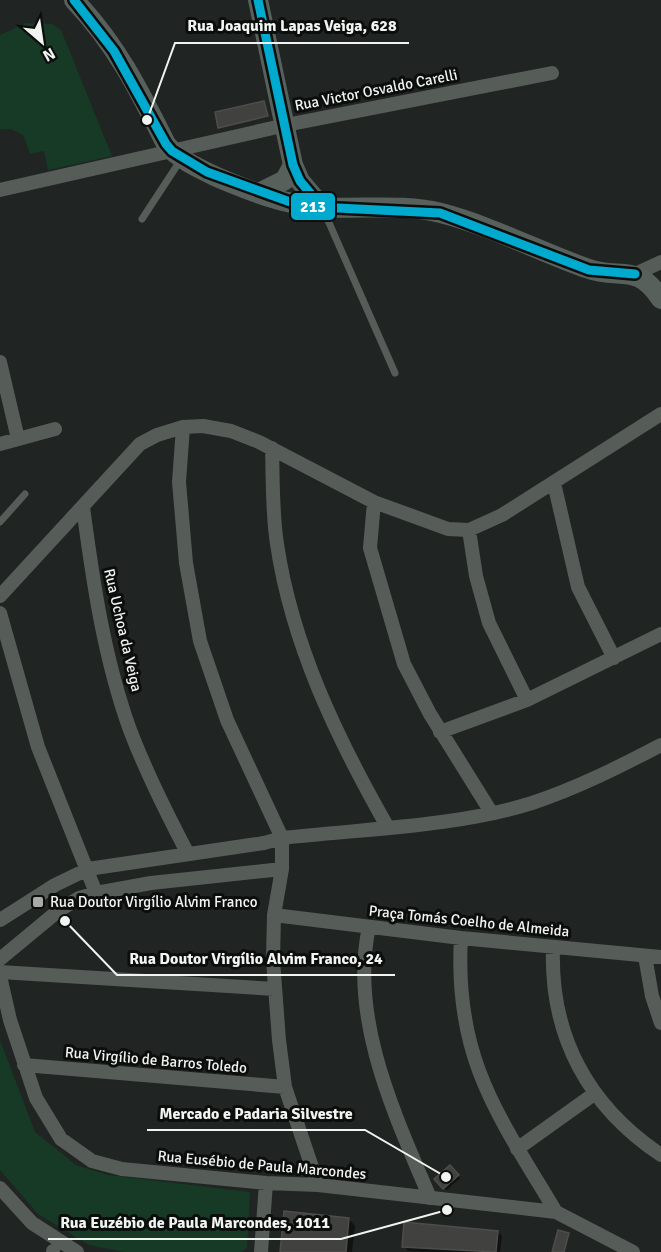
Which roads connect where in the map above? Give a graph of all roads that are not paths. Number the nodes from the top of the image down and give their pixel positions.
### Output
1 (74, 0) edge
2 (258, 0) edge
3 (91, 9) edge
4 (552, 73) dead end
5 (286, 125) junction
6 (177, 155) junction
7 (293, 165) junction
8 (0, 190) edge
9 (259, 193) junction
10 (322, 207) junction
11 (142, 219) dead end
12 (661, 262) edge
13 (635, 274) junction
14 (661, 299) edge
15 (0, 362) edge
16 (395, 373) dead end
17 (661, 414) edge
18 (183, 427) junction
19 (55, 429) dead end
20 (18, 439) junction
21 (0, 444) edge
22 (272, 448) junction
23 (554, 483) junction
24 (25, 494) dead end
25 (374, 502) junction
26 (83, 507) junction
27 (0, 522) edge
28 (469, 530) junction
29 (0, 596) edge
30 (0, 612) edge
31 (661, 633) edge
32 (614, 658) junction
33 (527, 700) junction
34 (440, 732) junction
35 (661, 745) edge
36 (491, 812) junction
37 (387, 826) junction
38 (282, 838) junction
39 (188, 854) junction
40 (88, 869) junction
41 (282, 869) junction
42 (96, 893) junction
43 (274, 915) junction
44 (0, 920) edge
45 (369, 927) junction
46 (461, 938) junction
47 (553, 948) junction
48 (645, 956) junction
49 (661, 957) edge
50 (0, 959) edge
51 (0, 972) edge
52 (0, 976) edge
53 (275, 989) junction
54 (661, 1023) edge
55 (24, 1065) junction
56 (285, 1087) junction
57 (594, 1094) junction
58 (518, 1149) junction
59 (661, 1155) edge
60 (266, 1183) junction
61 (318, 1185) junction
62 (0, 1188) edge
63 (430, 1198) junction
64 (556, 1212) junction
65 (40, 1230) junction
66 (53, 1252) edge
67 (77, 1252) edge
68 (261, 1252) edge
69 (633, 1252) edge

1 - 3 main road
2 - 5 main road
3 - 6 main road
4 - 5 street, Rua Victor Osvaldo Carelli
5 - 6 street, Rua Victor Osvaldo Carelli
5 - 7 main road
6 - 8 street, Rua Victor Osvaldo Carelli
6 - 9 main road
6 - 11 lane
7 - 9 main road
7 - 10 main road
9 - 10 main road
10 - 13 main road
10 - 16 lane
12 - 13 street
13 - 14 main road
15 - 20 street
17 - 23 street
18 - 22 street
18 - 26 street
18 - 38 street
19 - 20 street
20 - 21 street
22 - 25 street
22 - 37 street
23 - 28 street
23 - 32 street
24 - 27 lane
25 - 28 street
25 - 34 street
26 - 29 street
26 - 39 street, Rua Uchoa da Veiga
28 - 33 street
30 - 40 street
31 - 32 street
32 - 33 street
33 - 34 street
34 - 36 street
35 - 36 street
36 - 37 street
37 - 38 street
38 - 39 street
38 - 41 street
39 - 40 street
40 - 42 street
40 - 44 street
41 - 42 street
41 - 43 street
42 - 50 street
43 - 45 street, Praça Tomás Coelho de Almeida
43 - 53 street
45 - 46 street, Praça Tomás Coelho de Almeida
45 - 63 street
46 - 47 street, Praça Tomás Coelho de Almeida
46 - 58 street
47 - 48 street, Praça Tomás Coelho de Almeida
47 - 57 street
48 - 49 street, Praça Tomás Coelho de Almeida
48 - 54 street
51 - 53 street
52 - 55 street, Rua Eusébio de Paula Marcondes
53 - 56 street
55 - 56 street, Rua Virgílio de Barros Toledo
55 - 60 street, Rua Eusébio de Paula Marcondes
56 - 61 street
57 - 58 street
57 - 59 street
58 - 64 street
60 - 61 street, Rua Eusébio de Paula Marcondes
60 - 68 street
61 - 63 street, Rua Eusébio de Paula Marcondes
62 - 65 street
63 - 64 street, Rua Eusébio de Paula Marcondes
64 - 69 street, Rua Eusébio de Paula Marcondes
65 - 66 street
65 - 67 street

